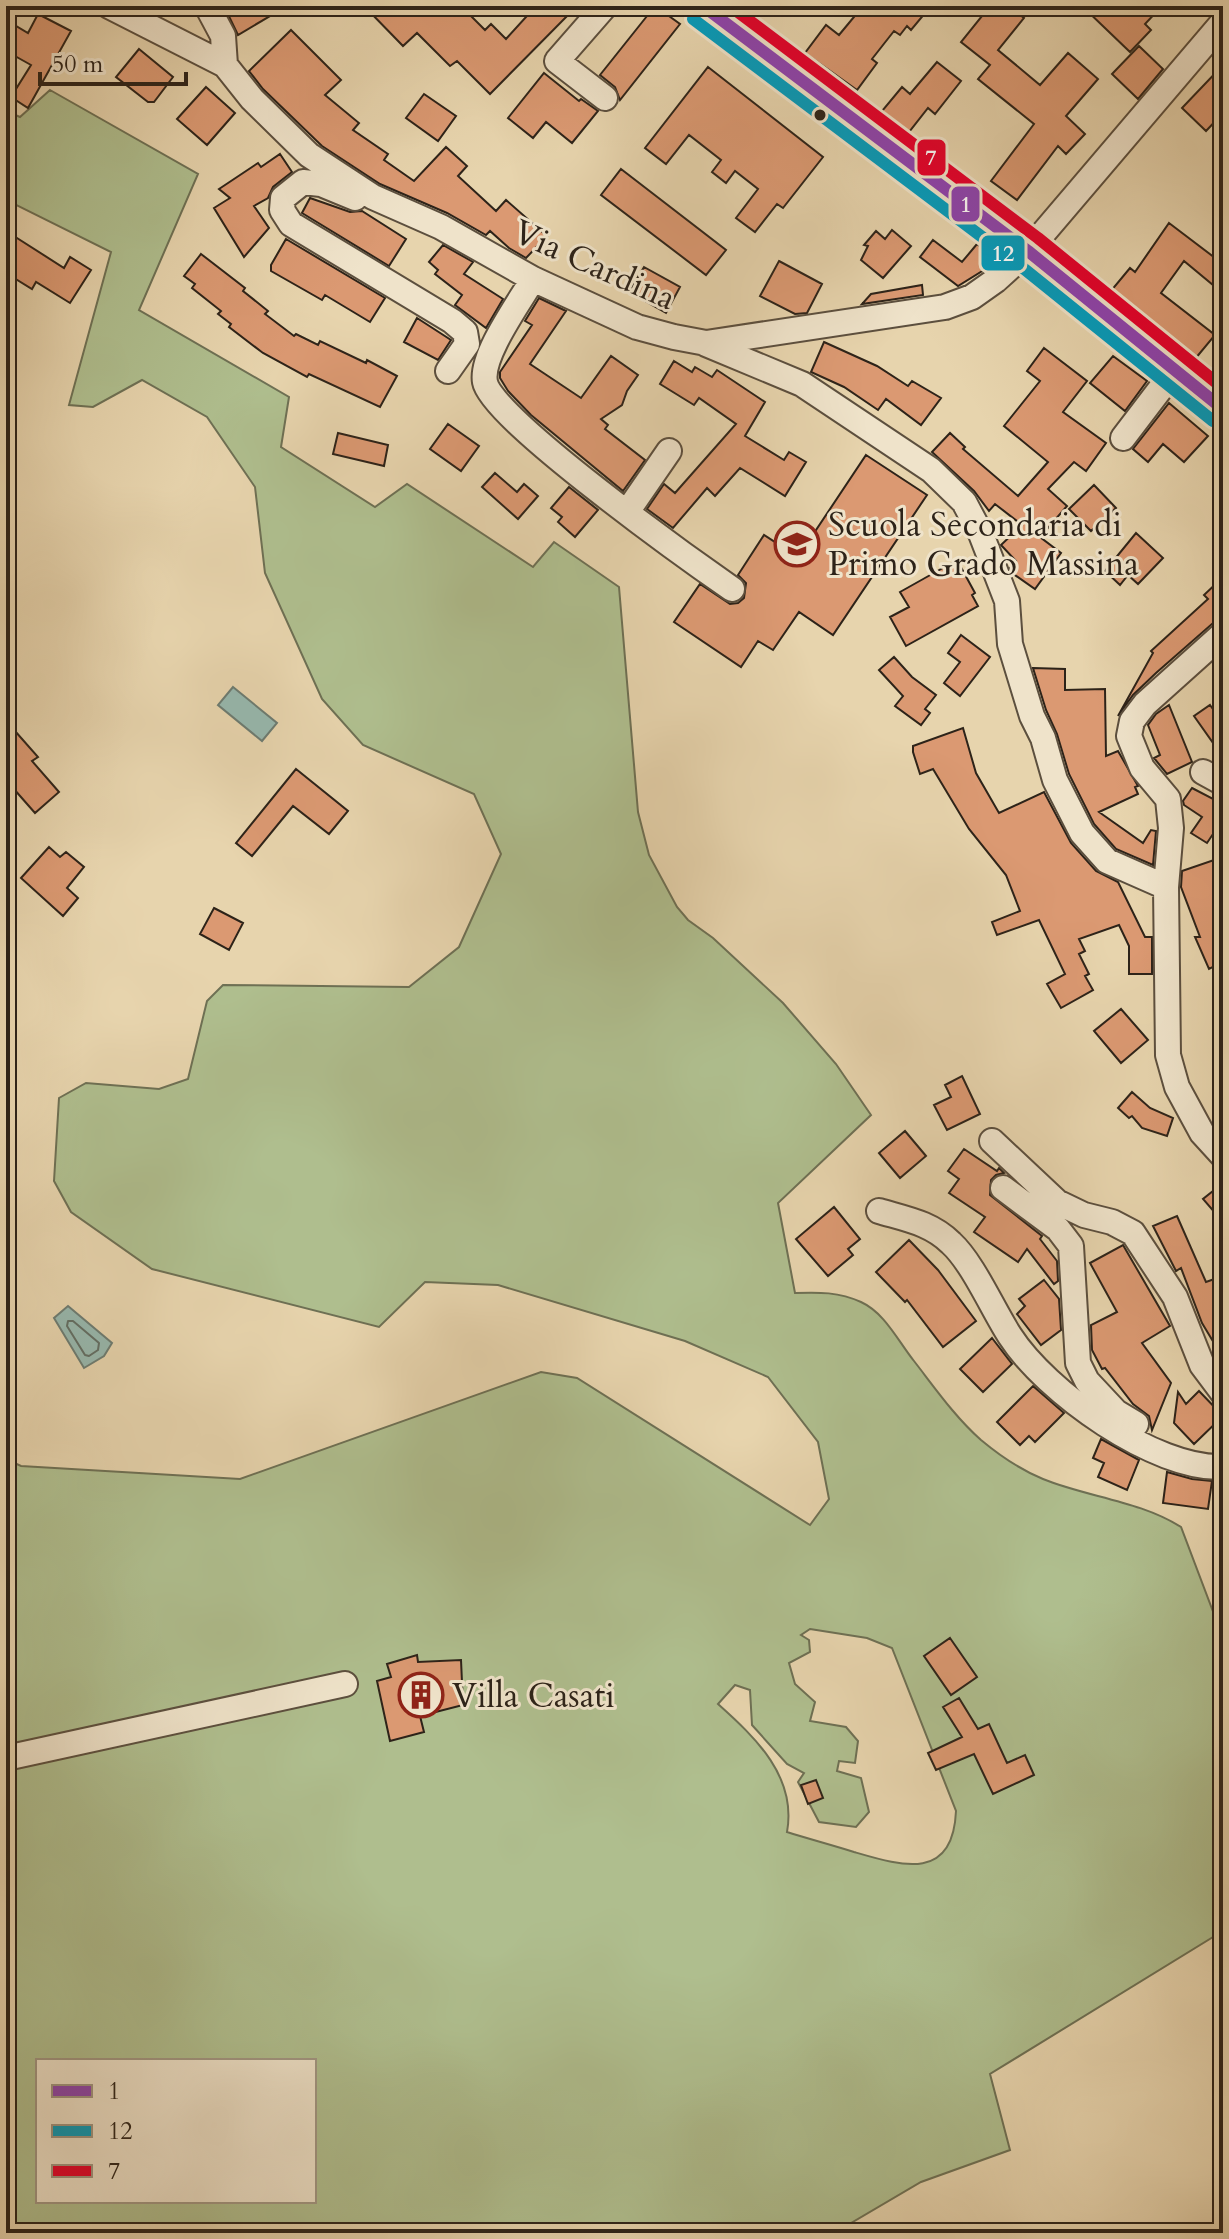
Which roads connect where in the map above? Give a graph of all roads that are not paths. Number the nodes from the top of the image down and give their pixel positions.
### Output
1 (109, 6) edge
2 (605, 6) edge
3 (703, 6) edge
4 (208, 7) edge
5 (1223, 22) edge
6 (225, 65) junction
7 (605, 98) dead end
8 (465, 241) junction
9 (1028, 251) junction
10 (533, 279) junction
11 (706, 343) junction
12 (448, 371) dead end
13 (1174, 371) junction
14 (1223, 409) edge
15 (1123, 438) dead end
16 (669, 451) dead end
17 (627, 512) junction
18 (732, 589) dead end
19 (1223, 634) edge
20 (1166, 887) junction
21 (992, 1141) dead end
22 (1223, 1156) edge
23 (1003, 1188) dead end
24 (879, 1211) dead end
25 (1223, 1393) edge
26 (1223, 1457) edge
27 (1223, 1467) edge
28 (345, 1684) dead end
29 (6, 1758) edge

1 - 6 street
2 - 7 street
3 - 9 main road
4 - 6 street
5 - 9 street, Via Cardina
6 - 8 street, Via Cardina
8 - 10 street, Via Cardina
8 - 12 street
9 - 11 street, Via Cardina
9 - 13 main road
10 - 11 street, Via Cardina
10 - 17 street
11 - 20 street
13 - 14 main road
13 - 15 street
16 - 17 street
17 - 18 street
19 - 20 street
20 - 22 street
21 - 25 street
23 - 26 street
24 - 27 street
28 - 29 street

